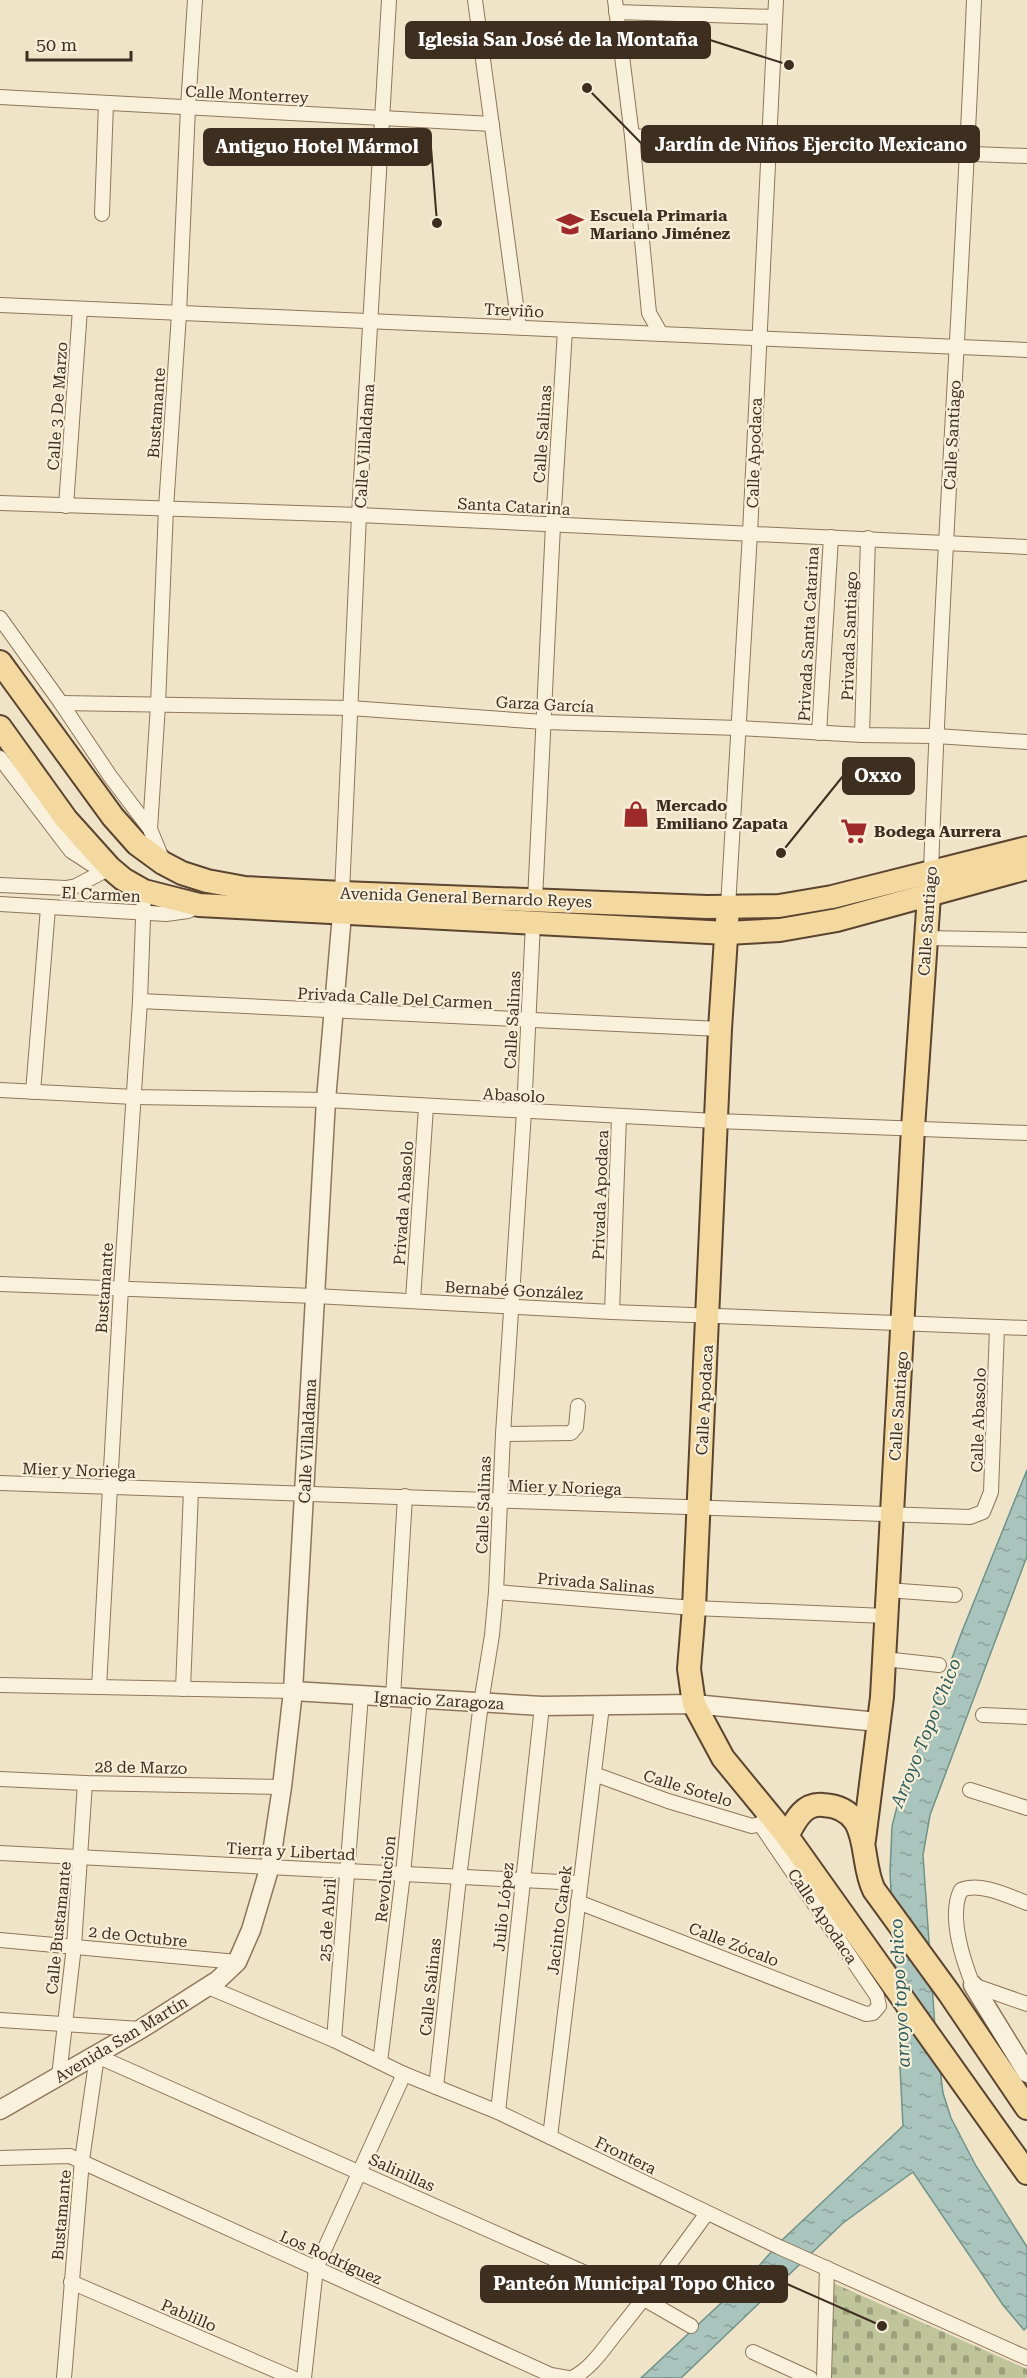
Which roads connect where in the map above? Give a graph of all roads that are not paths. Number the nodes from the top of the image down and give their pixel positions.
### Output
1 (195, 0) edge
2 (389, 0) edge
3 (475, 0) edge
4 (776, 0) edge
5 (974, 0) edge
6 (616, 6) edge
7 (775, 16) junction
8 (0, 97) edge
9 (106, 103) junction
10 (188, 107) junction
11 (381, 118) junction
12 (492, 124) junction
13 (632, 136) junction
14 (770, 146) junction
15 (968, 154) junction
16 (1027, 156) edge
17 (102, 214) dead end
18 (0, 305) edge
19 (80, 309) junction
20 (179, 314) junction
21 (372, 320) junction
22 (519, 327) junction
23 (566, 330) junction
24 (661, 334) junction
25 (758, 338) junction
26 (956, 346) junction
27 (1027, 350) edge
28 (0, 503) edge
29 (66, 506) junction
30 (166, 508) junction
31 (359, 515) junction
32 (552, 525) junction
33 (750, 533) junction
34 (831, 537) junction
35 (868, 538) junction
36 (946, 542) junction
37 (1027, 547) edge
38 (0, 618) edge
39 (0, 662) edge
40 (61, 703) junction
41 (158, 705) junction
42 (350, 708) junction
43 (544, 722) junction
44 (0, 727) edge
45 (739, 728) junction
46 (819, 733) junction
47 (862, 735) junction
48 (936, 736) junction
49 (1027, 742) edge
50 (0, 758) edge
51 (150, 829) junction
52 (1027, 848) edge
53 (163, 863) junction
54 (108, 866) junction
55 (1027, 868) edge
56 (931, 872) junction
57 (0, 885) edge
58 (930, 895) junction
59 (535, 900) junction
60 (144, 902) junction
61 (342, 903) junction
62 (0, 904) edge
63 (728, 907) junction
64 (48, 908) junction
65 (533, 923) junction
66 (727, 933) junction
67 (927, 938) junction
68 (1027, 940) edge
69 (140, 1001) junction
70 (332, 1012) junction
71 (528, 1021) junction
72 (720, 1029) junction
73 (0, 1090) edge
74 (33, 1092) junction
75 (134, 1097) junction
76 (326, 1100) junction
77 (426, 1107) junction
78 (524, 1112) junction
79 (619, 1116) junction
80 (717, 1121) junction
81 (913, 1128) junction
82 (1027, 1133) edge
83 (0, 1284) edge
84 (120, 1288) junction
85 (315, 1296) junction
86 (413, 1300) junction
87 (512, 1307) junction
88 (612, 1312) junction
89 (708, 1316) junction
90 (903, 1324) junction
91 (997, 1328) junction
92 (1027, 1328) edge
93 (578, 1406) dead end
94 (503, 1434) junction
95 (0, 1484) edge
96 (110, 1488) junction
97 (191, 1490) junction
98 (304, 1495) junction
99 (405, 1496) junction
100 (500, 1501) junction
101 (699, 1509) junction
102 (983, 1512) joint
103 (891, 1516) junction
104 (887, 1590) junction
105 (496, 1592) junction
106 (955, 1594) dead end
107 (694, 1608) junction
108 (886, 1616) junction
109 (884, 1659) junction
110 (939, 1665) dead end
111 (0, 1685) edge
112 (99, 1687) junction
113 (183, 1689) junction
114 (293, 1691) junction
115 (362, 1695) junction
116 (393, 1697) junction
117 (420, 1699) junction
118 (481, 1703) junction
119 (694, 1704) junction
120 (542, 1706) junction
121 (602, 1706) junction
122 (983, 1715) dead end
123 (1027, 1717) edge
124 (878, 1722) junction
125 (594, 1774) junction
126 (0, 1779) edge
127 (85, 1783) junction
128 (282, 1787) junction
129 (969, 1790) dead end
130 (1027, 1808) edge
131 (764, 1820) junction
132 (787, 1836) junction
133 (864, 1840) junction
134 (0, 1853) edge
135 (81, 1857) junction
136 (270, 1866) junction
137 (347, 1871) junction
138 (403, 1874) junction
139 (459, 1878) junction
140 (522, 1880) junction
141 (580, 1883) junction
142 (578, 1902) junction
143 (1027, 1903) edge
144 (0, 1940) edge
145 (74, 1946) junction
146 (237, 1962) junction
147 (973, 1985) junction
148 (208, 1987) junction
149 (1027, 2004) edge
150 (878, 2010) joint
151 (0, 2020) edge
152 (64, 2024) junction
153 (141, 2029) junction
154 (334, 2040) junction
155 (97, 2056) junction
156 (380, 2062) junction
157 (1027, 2073) edge
158 (404, 2074) junction
159 (59, 2076) junction
160 (436, 2086) junction
161 (8, 2099) edge
162 (1027, 2108) edge
163 (0, 2110) edge
164 (498, 2112) junction
165 (550, 2137) junction
166 (0, 2158) edge
167 (82, 2160) junction
168 (360, 2172) junction
169 (1027, 2174) edge
170 (707, 2213) junction
171 (316, 2268) junction
172 (827, 2268) junction
173 (71, 2282) junction
174 (644, 2299) junction
175 (691, 2326) dead end
176 (753, 2352) dead end
177 (1027, 2358) edge
178 (64, 2378) edge
179 (293, 2378) edge
180 (304, 2378) edge
181 (570, 2378) edge
182 (810, 2378) edge
183 (824, 2378) edge

1 - 10 street, Bustamante
2 - 11 street, Calle Villaldama
3 - 12 street
4 - 7 street, Calle Apodaca
5 - 15 street, Calle Santiago
6 - 7 street
6 - 13 street
7 - 14 street, Calle Apodaca
8 - 9 street, Calle Monterrey
9 - 10 street, Calle Monterrey
9 - 17 street
10 - 11 street, Calle Monterrey
10 - 20 street, Bustamante
11 - 12 street, Calle Monterrey
11 - 21 street, Calle Villaldama
12 - 22 street
13 - 14 street
13 - 24 street
14 - 15 street
14 - 25 street, Calle Apodaca
15 - 16 street
15 - 26 street, Calle Santiago
18 - 19 street, Treviño
19 - 20 street, Treviño
19 - 29 street, Calle 3 De Marzo
20 - 21 street, Treviño
20 - 30 street, Bustamante
21 - 22 street, Treviño
21 - 31 street, Calle Villaldama
22 - 23 street, Treviño
23 - 24 street, Treviño
23 - 32 street, Calle Salinas
24 - 25 street, Treviño
25 - 26 street, Treviño
25 - 33 street, Calle Apodaca
26 - 27 street, Treviño
26 - 36 street, Calle Santiago
28 - 29 street, Santa Catarina
29 - 30 street, Santa Catarina
30 - 31 street, Santa Catarina
30 - 41 street, Bustamante
31 - 32 street, Santa Catarina
31 - 42 street, Calle Villaldama
32 - 33 street, Santa Catarina
32 - 43 street, Calle Salinas
33 - 34 street, Santa Catarina
33 - 45 street, Calle Apodaca
34 - 35 street, Santa Catarina
34 - 46 street, Privada Santa Catarina
35 - 36 street, Santa Catarina
35 - 47 street, Privada Santiago
36 - 37 street, Santa Catarina
36 - 48 street, Calle Santiago
38 - 40 street
39 - 53 main road, Avenida General Bernardo Reyes
40 - 41 street, Garza García
40 - 51 street
41 - 42 street, Garza García
41 - 51 street, Bustamante
42 - 43 street, Garza García
42 - 61 street, Calle Villaldama
43 - 45 street, Garza García
43 - 59 street, Calle Salinas
44 - 54 main road, Avenida General Bernardo Reyes
45 - 46 street, Garza García
45 - 63 street, Calle Apodaca
46 - 47 street, Garza García
47 - 48 street, Garza García
48 - 49 street, Garza García
48 - 56 street, Calle Santiago
50 - 54 street
51 - 53 street
52 - 56 main road, Avenida General Bernardo Reyes
53 - 61 main road, Avenida General Bernardo Reyes
54 - 57 street, El Carmen
54 - 60 main road, Avenida General Bernardo Reyes
55 - 58 main road, Avenida General Bernardo Reyes
56 - 58 main road, Calle Santiago
56 - 63 main road, Avenida General Bernardo Reyes
58 - 66 main road, Avenida General Bernardo Reyes
58 - 67 main road, Calle Santiago
59 - 61 main road, Avenida General Bernardo Reyes
59 - 63 main road, Avenida General Bernardo Reyes
60 - 61 main road, Avenida General Bernardo Reyes
60 - 64 street, El Carmen
60 - 69 street, Bustamante
61 - 65 main road, Avenida General Bernardo Reyes
61 - 70 street, Calle Villaldama
62 - 64 street, El Carmen
63 - 66 main road, Calle Apodaca
64 - 74 street
65 - 66 main road, Avenida General Bernardo Reyes
65 - 71 street, Calle Salinas
66 - 72 main road, Calle Apodaca
67 - 68 street
67 - 81 main road, Calle Santiago
69 - 70 street, Privada Calle Del Carmen
69 - 75 street, Bustamante
70 - 71 street, Privada Calle Del Carmen
70 - 76 street, Calle Villaldama
71 - 72 street, Privada Calle Del Carmen
71 - 78 street, Calle Salinas
72 - 80 main road, Calle Apodaca
73 - 74 street, Abasolo
74 - 75 street, Abasolo
75 - 76 street, Abasolo
75 - 84 street, Bustamante
76 - 77 street, Abasolo
76 - 85 street, Calle Villaldama
77 - 78 street, Abasolo
77 - 86 street, Privada Abasolo
78 - 79 street, Abasolo
78 - 87 street, Calle Salinas
79 - 80 street, Abasolo
79 - 88 street, Privada Apodaca
80 - 81 street, Abasolo
80 - 89 main road, Calle Apodaca
81 - 82 street, Abasolo
81 - 90 main road, Calle Santiago
83 - 84 street, Bernabé González
84 - 85 street, Bernabé González
84 - 96 street, Bustamante
85 - 86 street, Bernabé González
85 - 98 street, Calle Villaldama
86 - 87 street, Bernabé González
87 - 88 street, Bernabé González
87 - 94 street, Calle Salinas
88 - 89 street, Bernabé González
89 - 90 street, Bernabé González
89 - 101 main road, Calle Apodaca
90 - 91 street, Bernabé González
90 - 103 main road, Calle Santiago
91 - 92 street, Bernabé González
91 - 102 street, Calle Abasolo
93 - 94 street
94 - 100 street, Calle Salinas
95 - 96 street, Mier y Noriega
96 - 97 street, Mier y Noriega
96 - 112 street, Bustamante
97 - 98 street, Mier y Noriega
97 - 113 street
98 - 99 street, Mier y Noriega
98 - 114 street, Calle Villaldama
99 - 100 street, Mier y Noriega
99 - 116 street
100 - 101 street, Mier y Noriega
100 - 105 street, Calle Salinas
101 - 103 street, Mier y Noriega
101 - 107 main road, Calle Apodaca
102 - 103 street, Mier y Noriega
103 - 104 main road, Calle Santiago
104 - 106 street
104 - 108 main road, Calle Santiago
105 - 107 street, Privada Salinas
105 - 118 street, Calle Salinas
107 - 108 street
107 - 119 main road, Calle Apodaca
108 - 109 main road, Calle Santiago
109 - 110 street
109 - 124 main road, Calle Santiago
111 - 112 street, Ignacio Zaragoza
112 - 113 street, Ignacio Zaragoza
113 - 114 street, Ignacio Zaragoza
114 - 115 street, Ignacio Zaragoza
114 - 128 street, Calle Villaldama
115 - 116 street, Ignacio Zaragoza
115 - 137 street, 25 de Abril
116 - 117 street, Ignacio Zaragoza
117 - 118 street, Ignacio Zaragoza
117 - 138 street, Revolucion
118 - 120 street, Ignacio Zaragoza
118 - 139 street, Calle Salinas
119 - 121 street, Ignacio Zaragoza
119 - 124 street, Ignacio Zaragoza
119 - 131 main road, Calle Apodaca
120 - 121 street, Ignacio Zaragoza
120 - 140 street, Julio López
121 - 125 street, Jacinto Canek
122 - 123 street
124 - 133 main road, Calle Santiago
125 - 131 street, Calle Sotelo
125 - 141 street, Jacinto Canek
126 - 127 street, 28 de Marzo
127 - 128 street, 28 de Marzo
127 - 135 street, Calle Bustamante
128 - 136 street, Calle Villaldama
129 - 130 street
131 - 132 main road, Calle Apodaca
131 - 150 street, Calle Apodaca
132 - 133 main road
132 - 169 main road, Calle Apodaca
133 - 162 main road
134 - 135 street, Tierra y Libertad
135 - 136 street, Tierra y Libertad
135 - 145 street, Calle Bustamante
136 - 137 street, Tierra y Libertad
136 - 146 street, Calle Villaldama
137 - 138 street, Tierra y Libertad
137 - 154 street, 25 de Abril
138 - 139 street, Tierra y Libertad
138 - 156 street, Revolucion
139 - 140 street, Tierra y Libertad
139 - 160 street, Calle Salinas
140 - 141 street, Tierra y Libertad
140 - 164 street, Julio López
141 - 142 street, Jacinto Canek
142 - 150 street, Calle Zócalo
142 - 165 street, Jacinto Canek
143 - 147 street
144 - 145 street, 2 de Octubre
145 - 146 street, 2 de Octubre
145 - 152 street, Calle Bustamante
146 - 148 street, Avenida San Martín
147 - 149 street
147 - 157 street
148 - 153 street, Avenida San Martín
148 - 154 street, Frontera
151 - 152 street
152 - 153 street
152 - 159 street, Calle Bustamante
153 - 155 street, Avenida San Martín
154 - 156 street, Frontera
155 - 159 street, Avenida San Martín
155 - 167 street, Bustamante
155 - 168 street, Salinillas
156 - 158 street, Frontera
158 - 160 street, Frontera
158 - 168 street
159 - 161 street, Avenida San Martín
160 - 164 street, Frontera
161 - 163 street, Avenida San Martín
164 - 165 street, Frontera
165 - 170 street, Frontera
166 - 167 street
167 - 171 street, Los Rodríguez
167 - 173 street, Bustamante
168 - 171 street
168 - 174 street, Salinillas
170 - 172 street, Frontera
170 - 174 street
171 - 180 street
171 - 181 street, Los Rodríguez
172 - 177 street, Frontera
172 - 183 street
173 - 178 street, Bustamante
173 - 179 street, Pablillo
174 - 175 street, Salinillas
174 - 181 street
176 - 182 street

